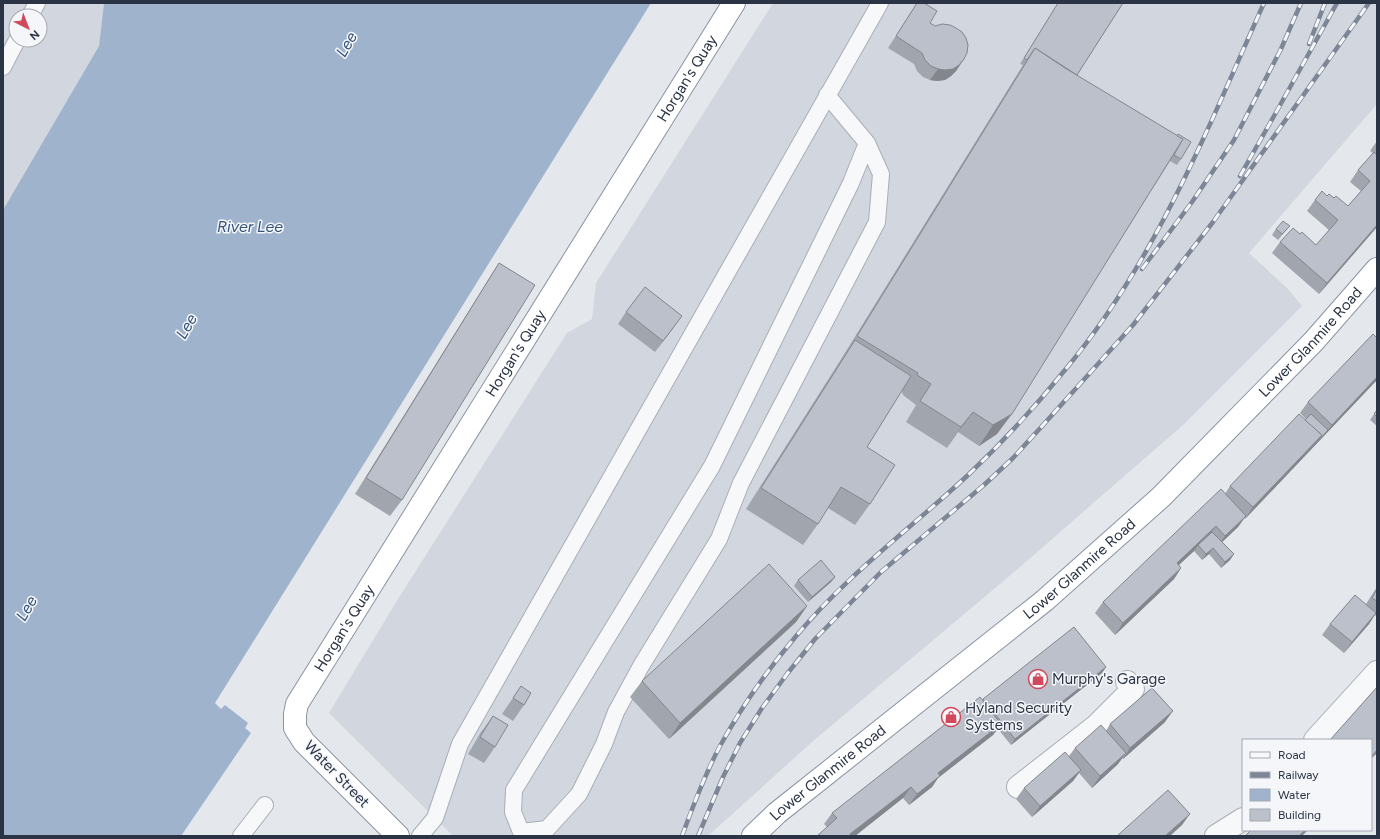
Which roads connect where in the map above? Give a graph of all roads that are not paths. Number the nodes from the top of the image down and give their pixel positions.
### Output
1 (734, 3) edge
2 (880, 3) edge
3 (13, 48) edge
4 (3, 67) edge
5 (827, 95) junction
6 (867, 143) junction
7 (1377, 269) edge
8 (1377, 672) edge
9 (1130, 686) dead end
10 (297, 704) joint
11 (1316, 739) edge
12 (1018, 787) dead end
13 (265, 805) dead end
14 (1242, 820) edge
15 (241, 836) edge
16 (398, 836) edge
17 (420, 836) edge
18 (752, 836) edge
19 (1216, 836) edge

1 - 10 highway, Horgan's Quay
2 - 5 lane
3 - 4 lane
5 - 6 lane
5 - 17 lane
6 - 6 lane
7 - 18 highway, Lower Glanmire Road
8 - 11 street
9 - 12 street
10 - 16 highway, Water Street
13 - 15 lane
14 - 19 street

